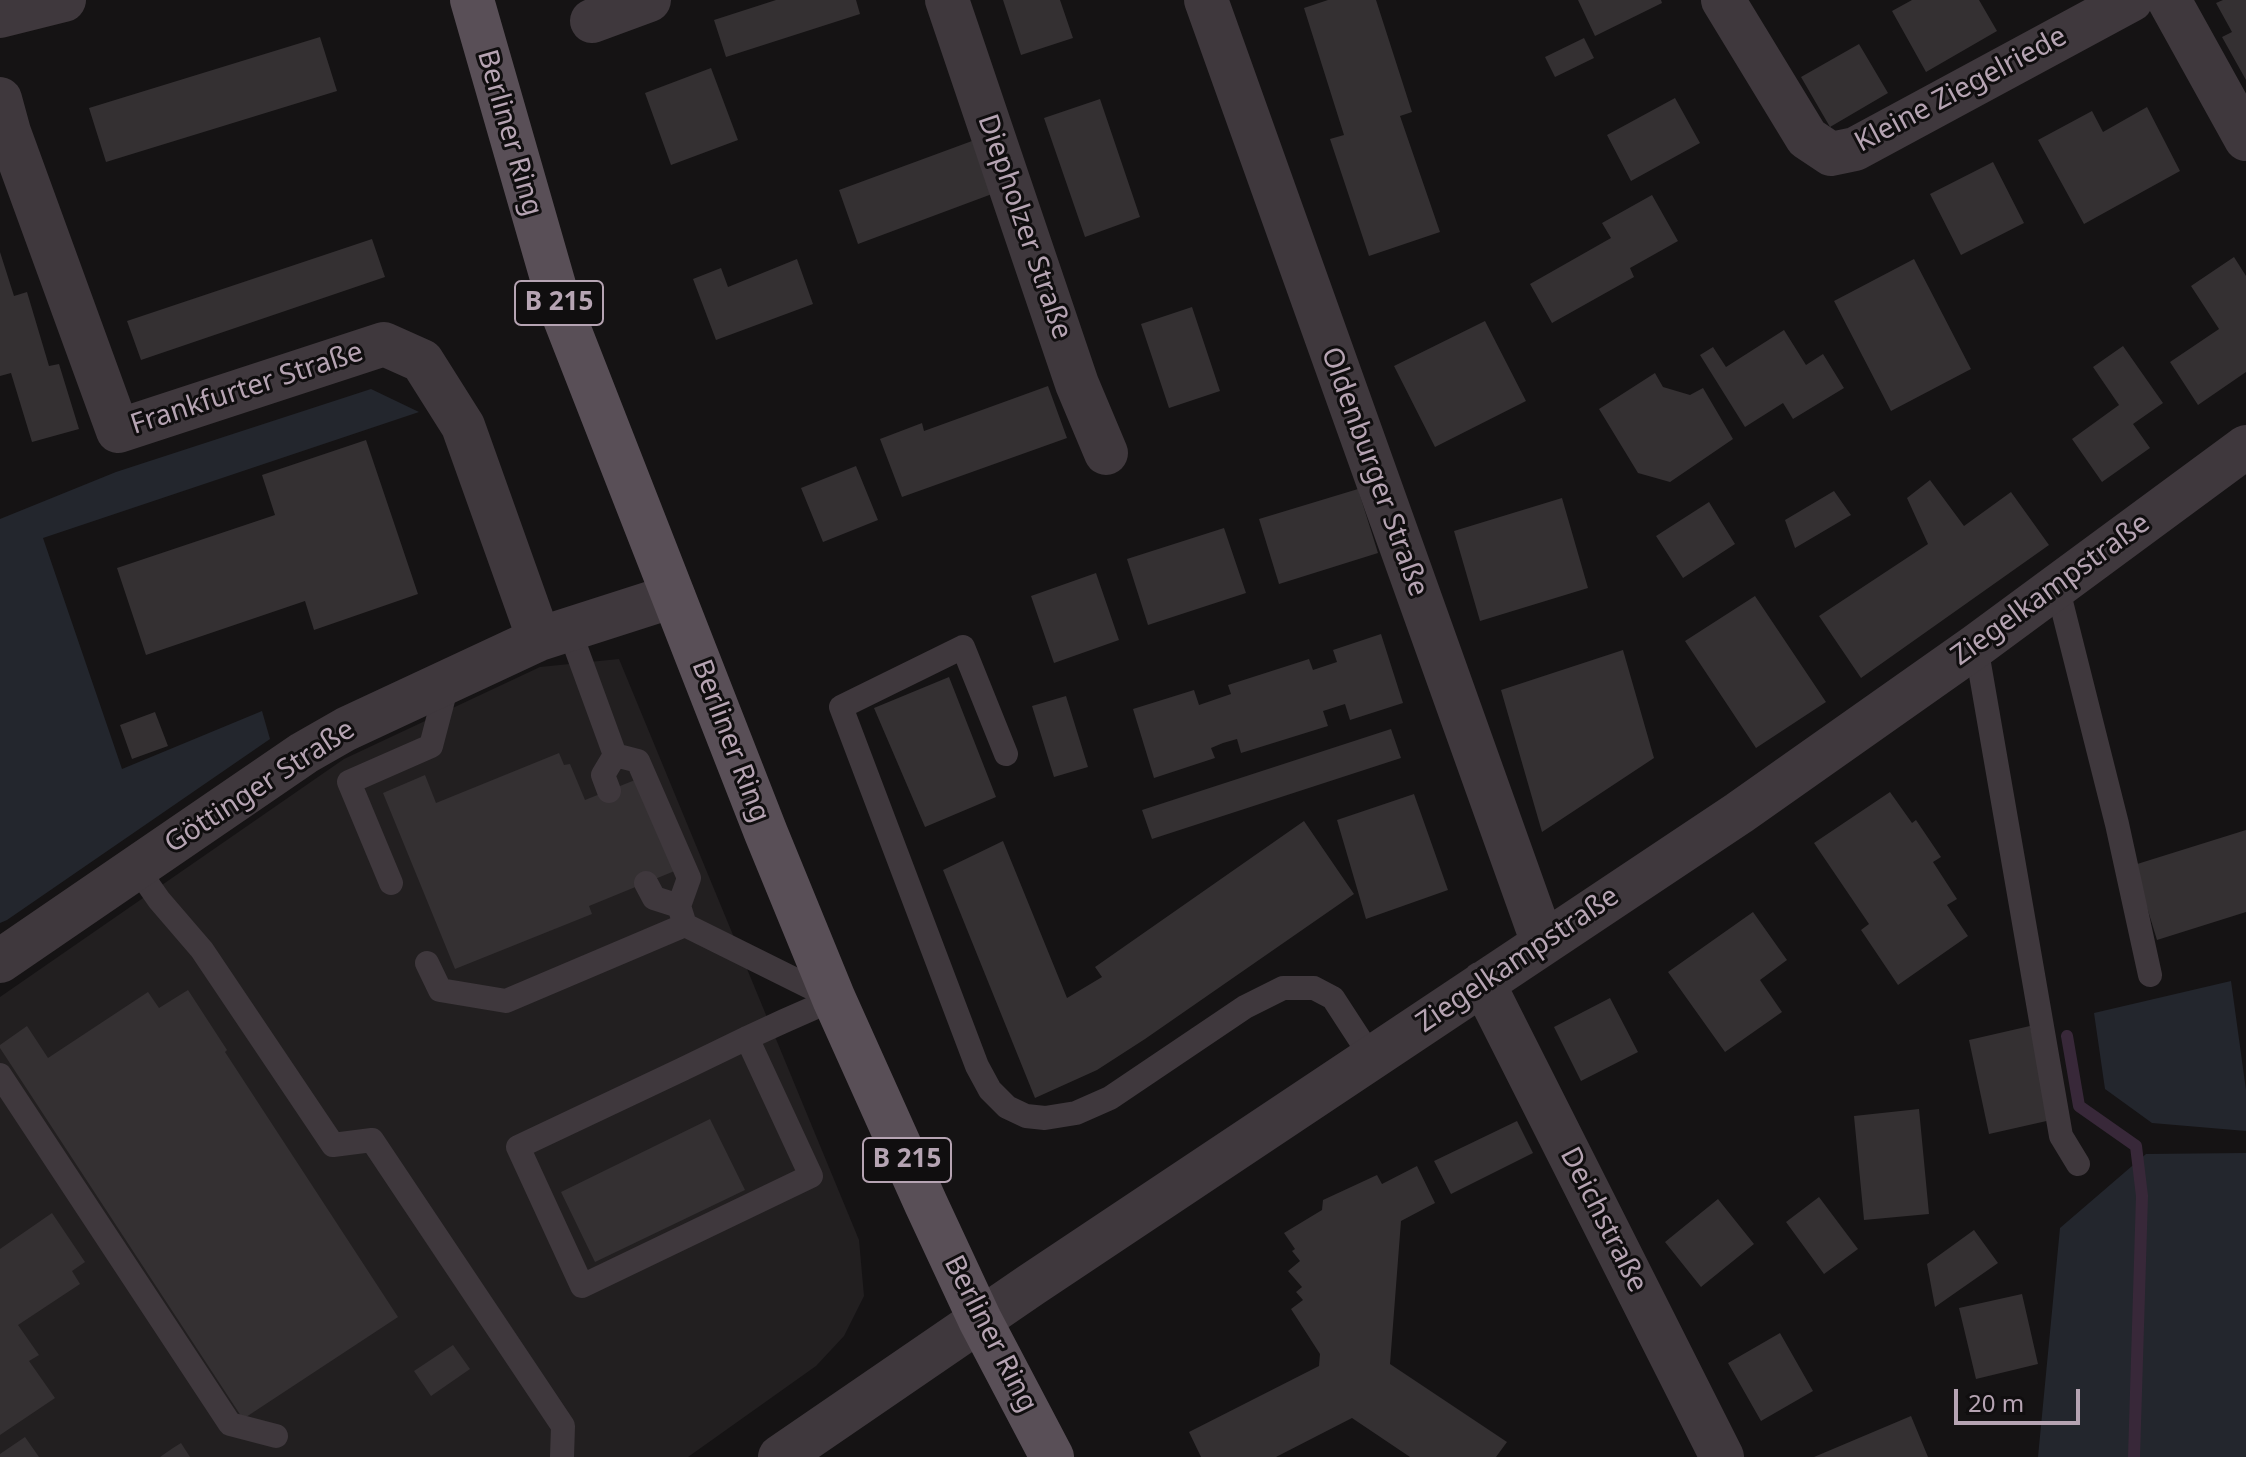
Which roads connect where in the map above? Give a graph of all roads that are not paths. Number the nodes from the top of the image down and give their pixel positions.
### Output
1 (64, 0) edge
2 (472, 0) edge
3 (649, 0) edge
4 (947, 0) edge
5 (1206, 0) edge
6 (1723, 0) edge
7 (2131, 0) edge
8 (2169, 0) edge
9 (0, 16) edge
10 (592, 21) dead end
11 (3, 121) edge
12 (2246, 139) edge
13 (2246, 447) edge
14 (1106, 453) dead end
15 (2057, 586) junction
16 (673, 596) junction
17 (554, 634) junction
18 (1976, 646) junction
19 (448, 681) junction
20 (1006, 754) dead end
21 (615, 755) junction
22 (609, 791) dead end
23 (136, 867) junction
24 (391, 883) dead end
25 (646, 883) dead end
26 (682, 916) junction
27 (1543, 943) junction
28 (0, 961) edge
29 (427, 963) dead end
30 (2150, 975) dead end
31 (1483, 983) junction
32 (834, 999) junction
33 (747, 1038) junction
34 (1372, 1058) junction
35 (0, 1075) edge
36 (2078, 1164) dead end
37 (980, 1320) junction
38 (276, 1436) dead end
39 (562, 1457) edge
40 (780, 1457) edge
41 (1052, 1457) edge
42 (1722, 1457) edge

1 - 9 street
2 - 16 main road, Berliner Ring / B 215
3 - 10 street
4 - 14 street, Diepholzer Straße
5 - 27 street, Oldenburger Straße
6 - 7 street, Kleine Ziegelriede
8 - 12 street
11 - 17 street, Frankfurter Straße
13 - 15 street, Ziegelkampstraße
15 - 18 street, Ziegelkampstraße
15 - 30 lane
16 - 17 street, Göttinger Straße
16 - 32 main road, Berliner Ring / B 215
17 - 19 street, Göttinger Straße
17 - 21 lane
18 - 27 street, Ziegelkampstraße
18 - 36 lane
19 - 23 street, Göttinger Straße
19 - 24 lane
20 - 34 lane
21 - 22 lane
21 - 26 lane
23 - 28 street, Göttinger Straße
23 - 39 lane
25 - 26 lane
26 - 29 lane
26 - 32 lane
27 - 31 street, Ziegelkampstraße
31 - 34 street, Ziegelkampstraße
31 - 42 street, Deichstraße
32 - 33 lane
32 - 37 main road, Berliner Ring / B 215
33 - 33 lane
34 - 37 street, Ziegelkampstraße
35 - 38 lane
37 - 40 street, Ziegelkampstraße
37 - 41 main road, Berliner Ring / B 215

